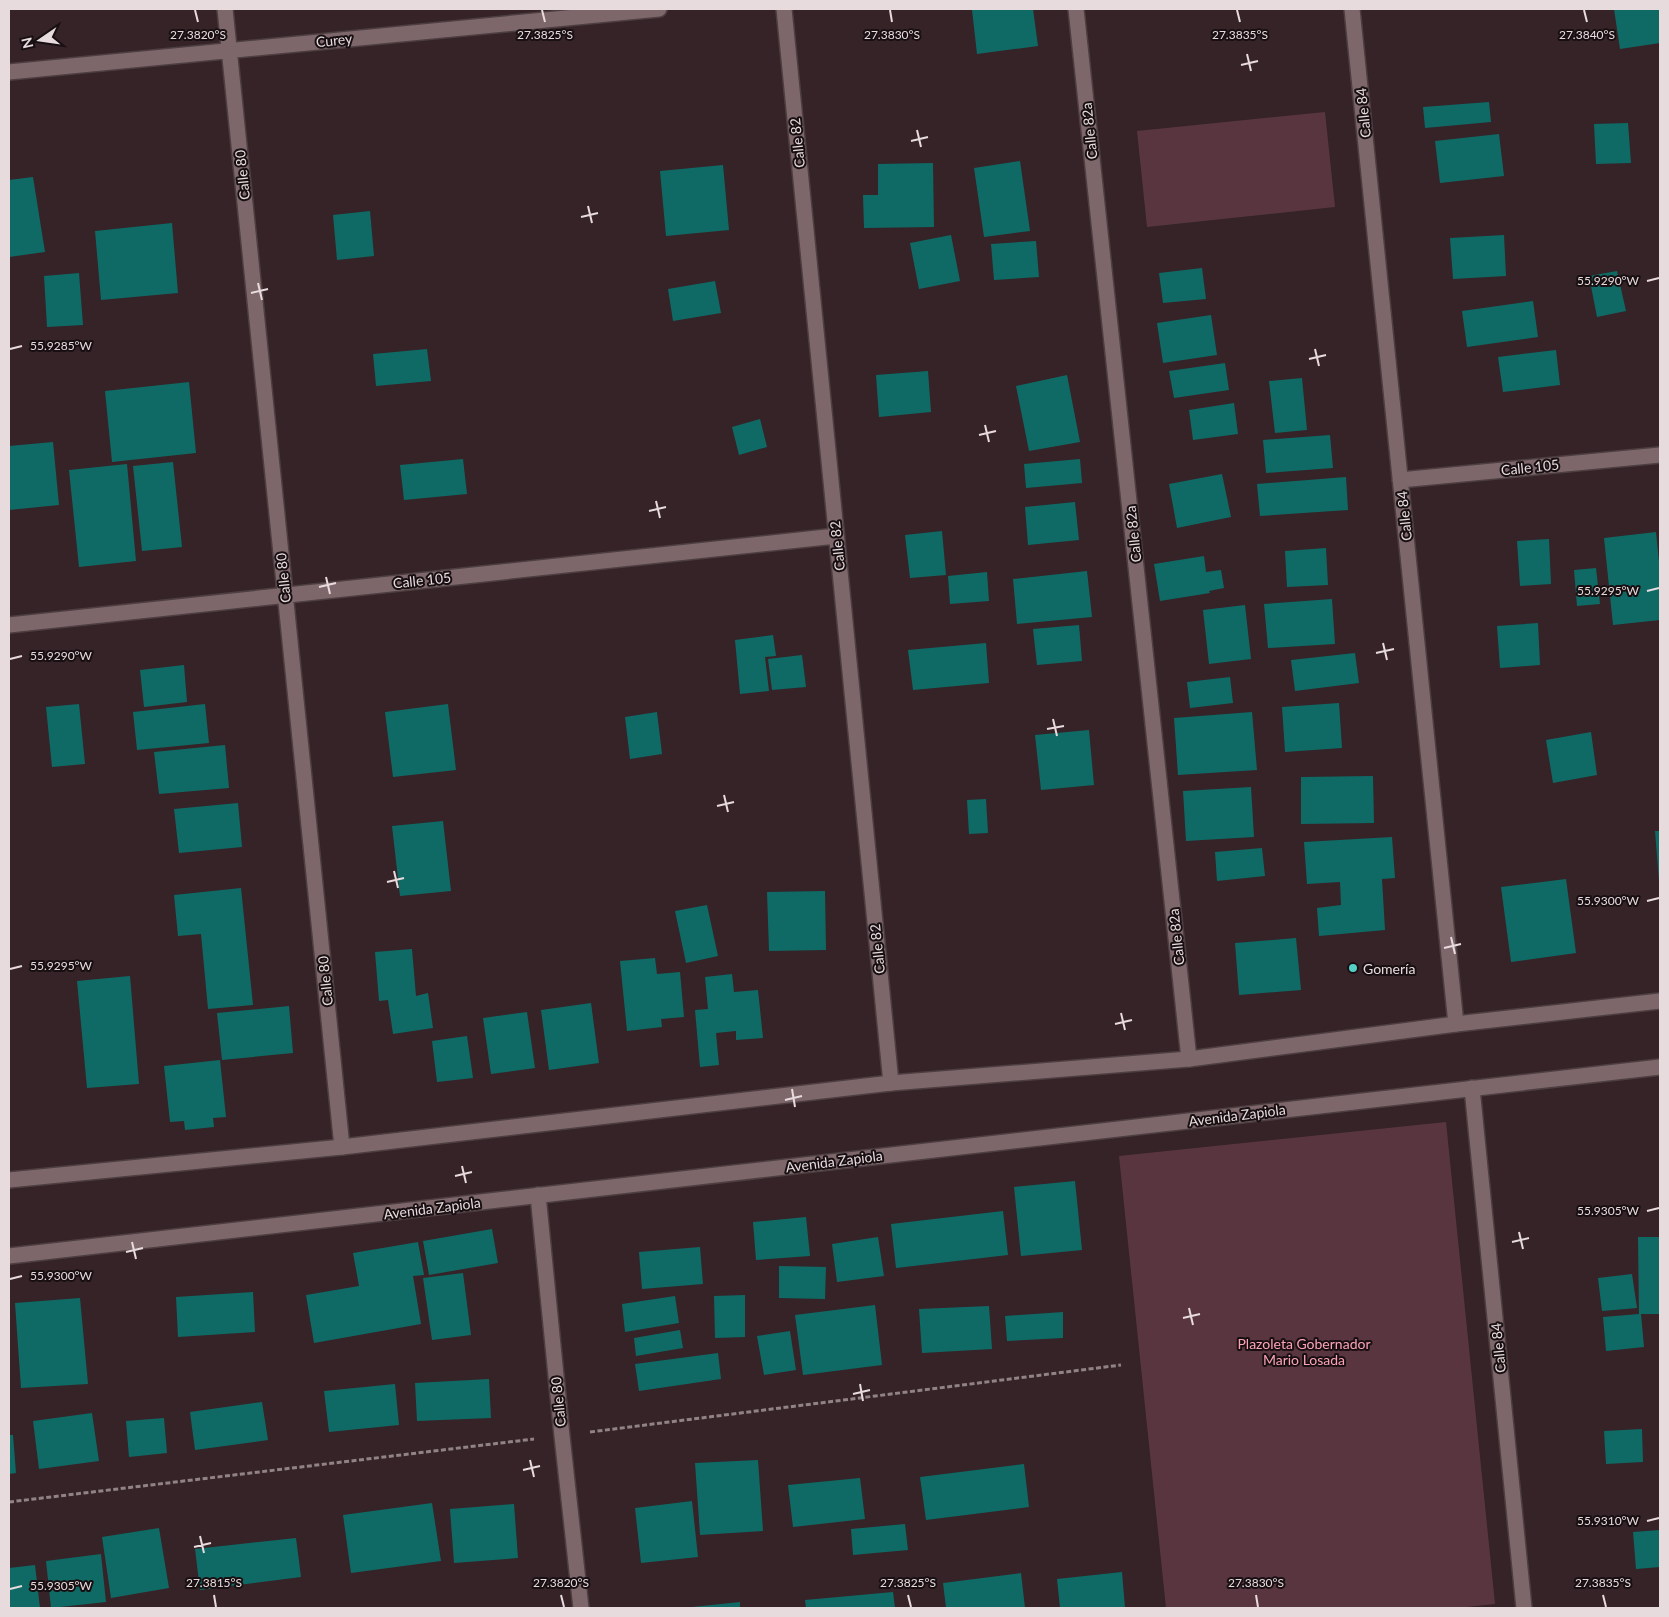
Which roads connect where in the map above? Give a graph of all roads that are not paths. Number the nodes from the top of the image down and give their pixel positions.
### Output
1 (225, 9) edge
2 (659, 9) edge
3 (784, 9) edge
4 (1076, 9) edge
5 (1352, 9) edge
6 (229, 50) junction
7 (9, 72) edge
8 (1660, 454) edge
9 (1400, 480) junction
10 (836, 536) junction
11 (285, 595) junction
12 (9, 625) edge
13 (1660, 1001) edge
14 (1456, 1024) junction
15 (1189, 1059) junction
16 (1660, 1067) edge
17 (891, 1083) junction
18 (1472, 1088) junction
19 (342, 1147) junction
20 (9, 1180) edge
21 (538, 1195) junction
22 (9, 1256) edge
23 (581, 1608) edge
24 (1524, 1608) edge

1 - 6 street, Calle 80
2 - 6 street, Curey
3 - 10 street, Calle 82
4 - 15 street, Calle 82a
5 - 9 street, Calle 84
6 - 7 street, Curey
6 - 11 street, Calle 80
8 - 9 street, Calle 105
9 - 14 street, Calle 84
10 - 11 street, Calle 105
10 - 17 street, Calle 82
11 - 12 street, Calle 105
11 - 19 street, Calle 80
13 - 14 street
14 - 15 street
15 - 17 street
16 - 18 street, Avenida Zapiola
17 - 19 street
18 - 21 street, Avenida Zapiola
18 - 24 street, Calle 84
19 - 20 street
21 - 22 street, Avenida Zapiola
21 - 23 street, Calle 80

